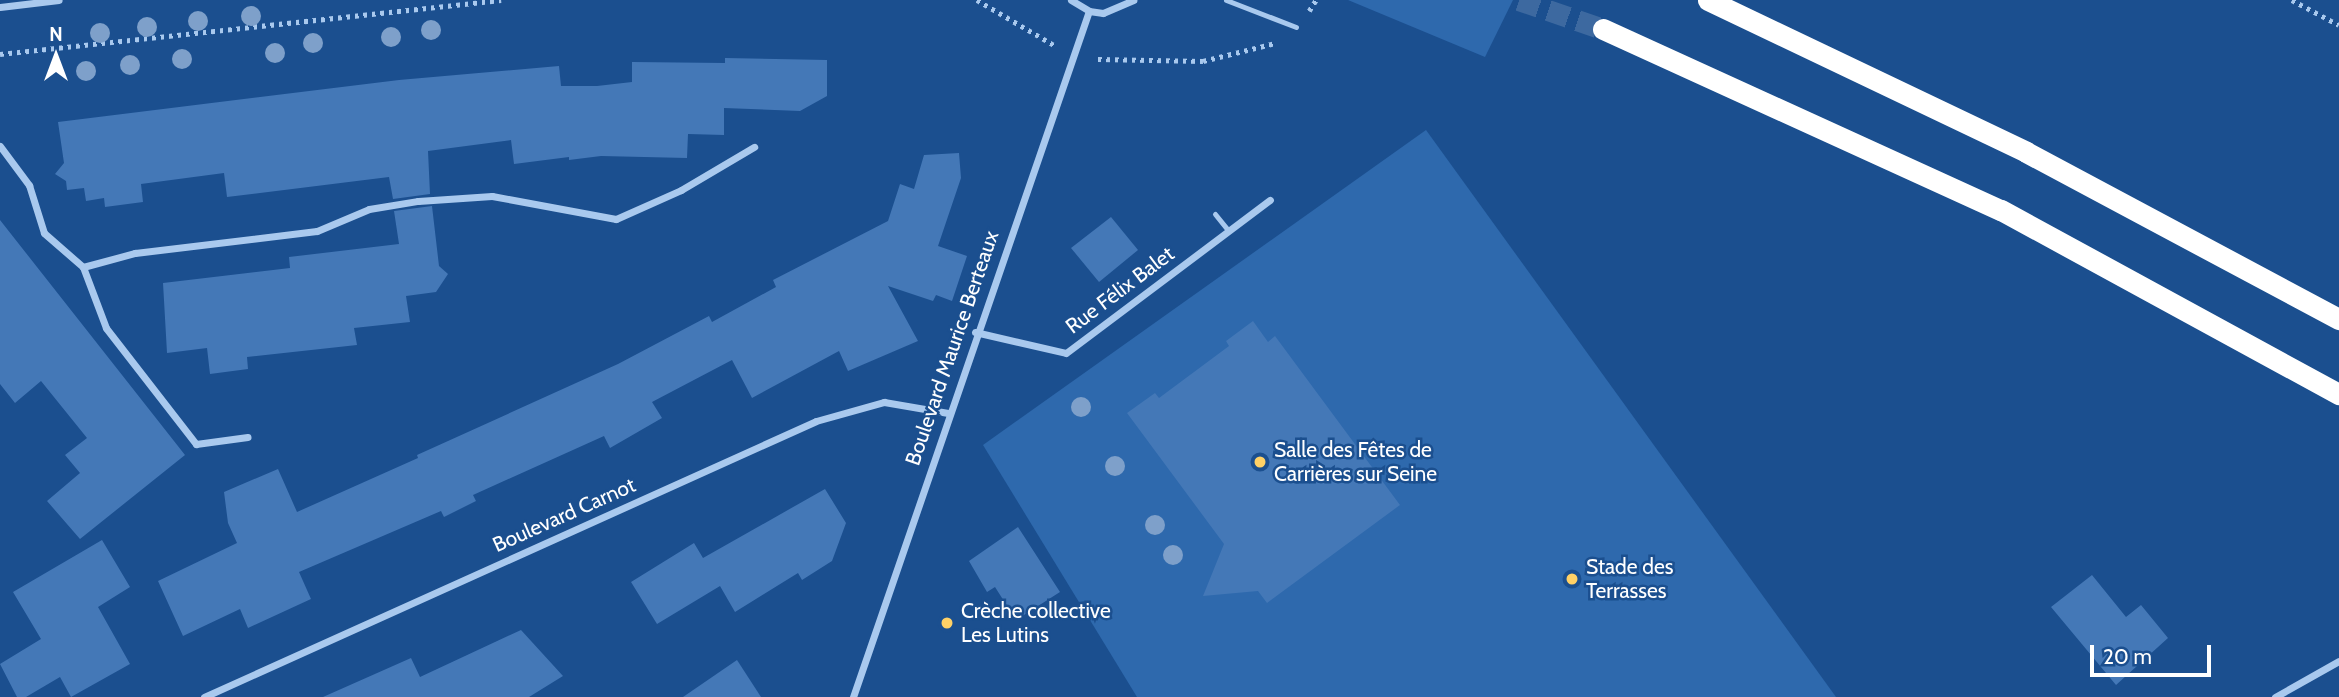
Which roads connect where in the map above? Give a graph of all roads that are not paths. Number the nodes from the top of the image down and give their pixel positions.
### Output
1 (60, 0) edge
2 (1071, 0) edge
3 (1133, 0) edge
4 (1226, 0) edge
5 (1708, 0) edge
6 (0, 7) edge
7 (1088, 11) junction
8 (1296, 27) road end
9 (1603, 29) tunnel mouth
10 (0, 146) edge
11 (754, 147) dead end
12 (1270, 200) dead end
13 (1215, 214) dead end
14 (1229, 231) junction
15 (83, 267) junction
16 (2339, 319) edge
17 (975, 332) junction
18 (2339, 394) edge
19 (948, 413) junction
20 (248, 437) dead end
21 (2339, 661) edge
22 (204, 697) edge
23 (852, 697) edge
24 (2275, 697) edge

1 - 6 street
2 - 7 street
3 - 7 street
4 - 8 lane
5 - 16 highway
7 - 17 street, Boulevard Maurice Berteaux
9 - 18 highway
10 - 15 street
11 - 15 street
12 - 14 street, Rue Félix Balet
13 - 14 lane
14 - 17 street, Rue Félix Balet
15 - 20 street
17 - 19 street, Boulevard Maurice Berteaux
19 - 22 street, Boulevard Carnot
19 - 23 street, Boulevard Maurice Berteaux
21 - 24 street

